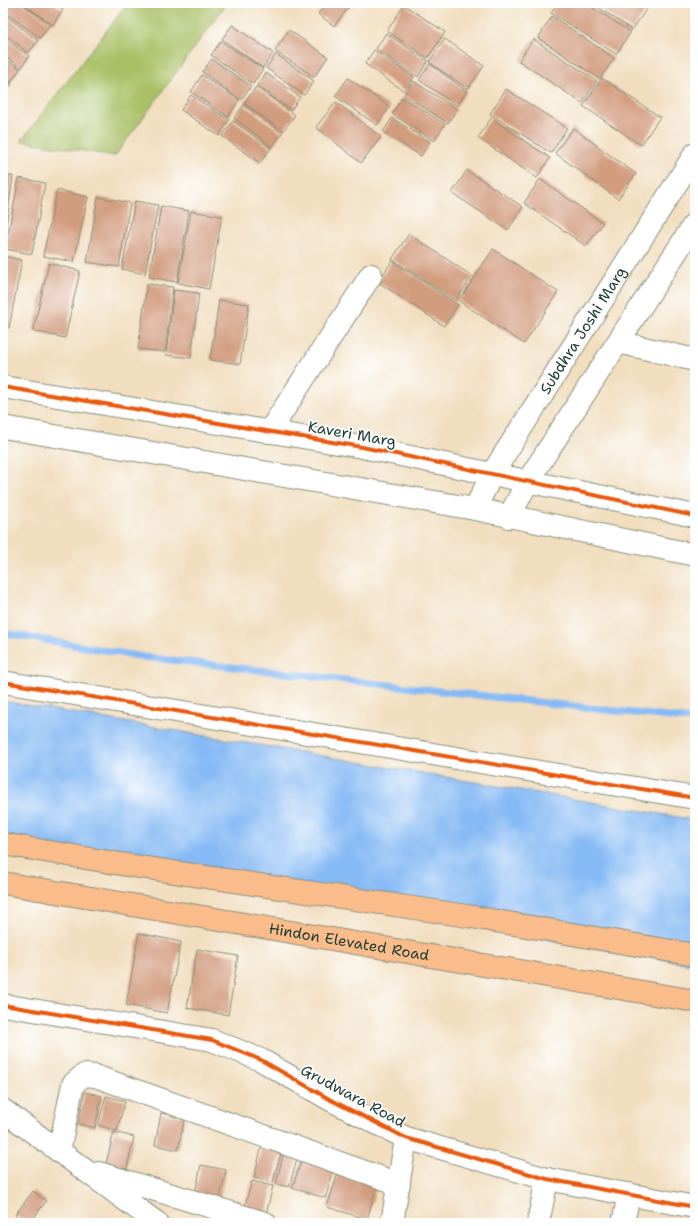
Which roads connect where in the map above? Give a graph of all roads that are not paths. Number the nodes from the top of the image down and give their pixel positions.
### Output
1 (695, 154) edge
2 (695, 222) edge
3 (371, 275) dead end
4 (618, 342) junction
5 (695, 360) edge
6 (3, 387) edge
7 (3, 426) edge
8 (269, 432) junction
9 (492, 474) junction
10 (528, 481) junction
11 (475, 509) junction
12 (695, 516) edge
13 (509, 517) junction
14 (695, 555) edge
15 (3, 682) edge
16 (695, 798) edge
17 (3, 844) edge
18 (3, 883) edge
19 (695, 955) edge
20 (695, 1000) edge
21 (3, 1005) edge
22 (3, 1110) edge
23 (406, 1138) junction
24 (58, 1151) junction
25 (83, 1168) junction
26 (547, 1179) junction
27 (399, 1184) junction
28 (628, 1194) junction
29 (695, 1207) edge
30 (157, 1223) edge
31 (265, 1223) edge
32 (392, 1223) edge
33 (538, 1223) edge
34 (623, 1223) edge

1 - 9 street, Subdhra Joshi Marg
2 - 4 street
3 - 8 street
4 - 5 street
4 - 10 street
6 - 8 street, Kaveri Marg
7 - 11 street
8 - 9 street, Kaveri Marg
9 - 10 street, Kaveri Marg
9 - 11 street, Subdhra Joshi Marg
10 - 12 street, Kaveri Marg
10 - 13 street
11 - 13 street
13 - 14 street
15 - 16 street
17 - 19 highway
18 - 20 highway, Hindon Elevated Road
21 - 23 street, Grudwara Road
22 - 24 street
23 - 26 street, Grudwara Road
23 - 27 street
24 - 25 street
24 - 27 street
25 - 30 street
25 - 31 street
26 - 28 street, Grudwara Road
26 - 33 street
27 - 32 street
28 - 29 street, Grudwara Road
28 - 34 street

